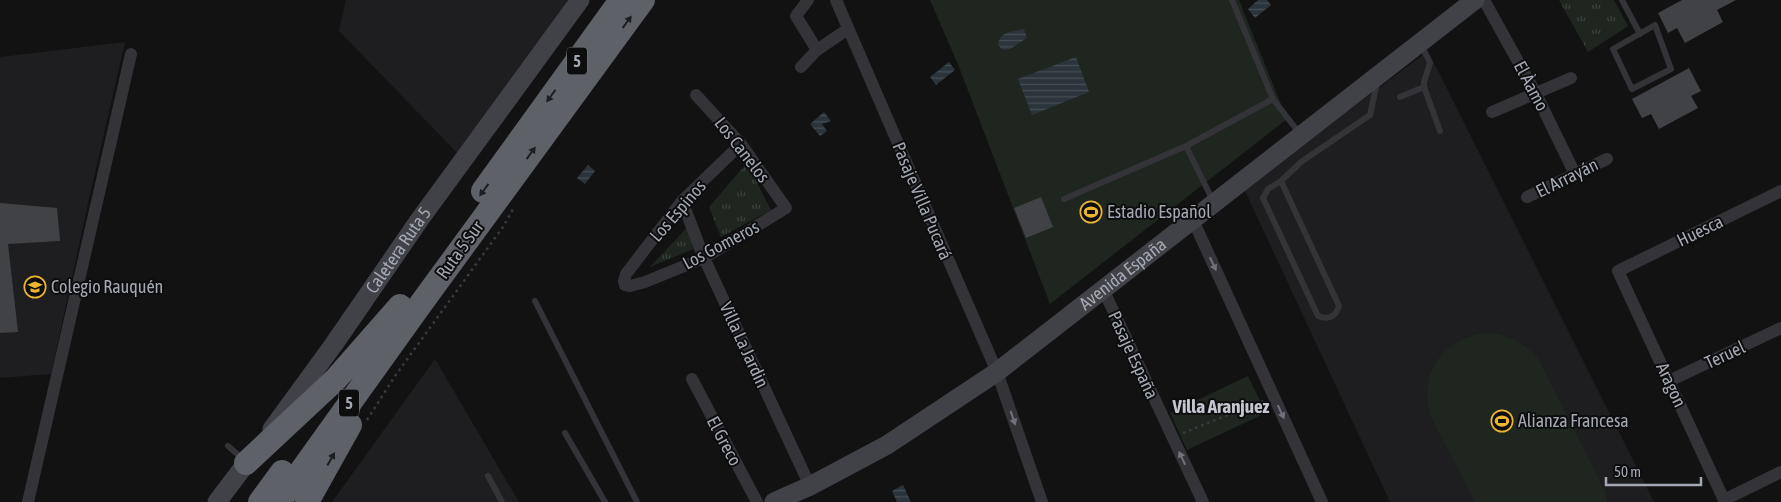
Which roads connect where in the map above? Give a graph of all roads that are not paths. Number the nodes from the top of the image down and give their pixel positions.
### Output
1 (580, 0) edge
2 (621, 0) edge
3 (643, 0) edge
4 (808, 0) edge
5 (836, 0) edge
6 (1232, 0) edge
7 (1475, 0) edge
8 (1484, 0) edge
9 (1622, 0) edge
10 (848, 29) junction
11 (1640, 34) junction
12 (1421, 42) junction
13 (817, 50) junction
14 (131, 54) dead end
15 (801, 67) dead end
16 (1379, 75) junction
17 (1571, 78) dead end
18 (1424, 87) junction
19 (696, 94) dead end
20 (1536, 94) junction
21 (1400, 97) dead end
22 (1273, 99) junction
23 (1492, 112) dead end
24 (1440, 131) dead end
25 (1301, 136) junction
26 (741, 144) junction
27 (1186, 146) junction
28 (1607, 159) dead end
29 (1575, 174) junction
30 (1281, 181) junction
31 (1781, 191) edge
32 (1527, 197) dead end
33 (1064, 199) dead end
34 (682, 201) junction
35 (1214, 203) junction
36 (786, 208) joint
37 (1193, 220) junction
38 (704, 258) junction
39 (1618, 271) joint
40 (625, 285) joint
41 (1104, 289) junction
42 (534, 301) dead end
43 (410, 306) junction
44 (1781, 328) edge
45 (997, 372) junction
46 (692, 379) dead end
47 (1669, 381) junction
48 (565, 433) dead end
49 (228, 446) dead end
50 (246, 463) junction
51 (1781, 472) edge
52 (488, 476) dead end
53 (810, 486) junction
54 (28, 502) edge
55 (218, 502) edge
56 (260, 502) edge
57 (279, 502) edge
58 (307, 502) edge
59 (502, 502) edge
60 (605, 502) edge
61 (637, 502) edge
62 (756, 502) edge
63 (774, 502) edge
64 (1042, 502) edge
65 (1202, 502) edge
66 (1322, 502) edge

1 - 50 main road, Caletera Ruta 5
2 -> 43 highway, Ruta 5 Sur / 5
43 -> 3 highway, Ruta 5 Sur / 5
4 - 13 street
5 - 10 street, Pasaje Villa Pucará
6 - 22 lane
7 - 12 main road, Avenida España
8 - 20 street, El Àamo
9 - 11 lane
10 - 13 street
10 - 45 street, Pasaje Villa Pucará
11 - 11 lane
12 - 16 main road, Avenida España
12 - 18 lane
13 - 15 street
14 - 54 street
16 - 25 main road, Avenida España
16 - 30 lane
17 - 20 street
18 - 21 lane
18 - 24 lane
19 - 26 street, Los Canelos
20 - 23 street
20 - 29 street, El Àamo
22 - 25 lane
22 - 27 lane
25 - 35 main road, Avenida España
26 - 34 street, Los Espinos
26 - 36 street, Los Canelos
27 - 33 lane
27 - 35 lane
28 - 29 street, El Arrayán
29 - 32 street, El Arrayán
30 - 30 lane
31 - 39 street, Huesca
34 - 38 street, Villa La Jardin
34 - 40 street, Los Espinos
35 - 37 main road, Avenida España
36 - 38 street, Los Gomeros
37 - 41 main road, Avenida España
37 -> 66 street
38 - 40 street, Los Gomeros
38 - 53 street, Villa La Jardin
39 - 47 street, Aragon
41 - 45 main road, Avenida España
65 -> 41 street, Pasaje España
42 - 61 lane
43 - 50 highway
43 - 56 highway, Ruta 5 Sur / 5
43 - 57 highway, Ruta 5 Sur / 5
58 -> 43 highway
44 - 47 street, Teruel
45 - 53 main road, Avenida España
45 -> 64 street, Pasaje Villa Pucará
46 - 62 street, El Greco
47 - 51 street, Aragon
48 - 60 lane
49 - 50 lane
50 - 55 main road, Caletera Ruta 5
52 - 59 lane
53 - 63 main road, Avenida España

